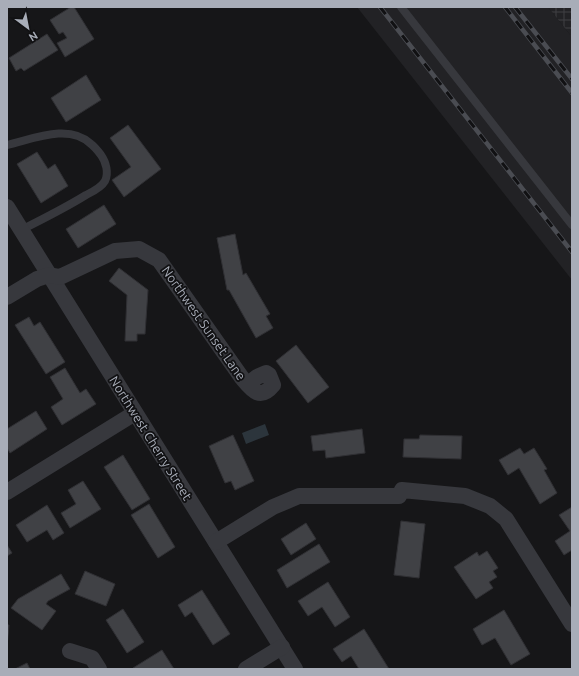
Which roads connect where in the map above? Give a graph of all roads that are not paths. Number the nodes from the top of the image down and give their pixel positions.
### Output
1 (401, 7) edge
2 (7, 145) edge
3 (7, 207) edge
4 (572, 225) edge
5 (21, 230) junction
6 (49, 275) junction
7 (7, 297) edge
8 (248, 384) dead end
9 (135, 413) junction
10 (7, 492) edge
11 (216, 542) junction
12 (572, 624) edge
13 (282, 647) junction
14 (70, 651) dead end
15 (99, 669) edge
16 (246, 669) edge
17 (295, 669) edge

1 - 4 lane
2 - 5 lane
3 - 5 street, Northwest Cherry Street
5 - 6 street, Northwest Cherry Street
6 - 7 street, Northwest Sunset Lane
6 - 8 street, Northwest Sunset Lane
6 - 9 street, Northwest Cherry Street
9 - 10 street
9 - 11 street, Northwest Cherry Street
11 - 12 street
11 - 13 street, Northwest Cherry Street
13 - 16 street
13 - 17 street, Northwest Cherry Street
14 - 15 street

